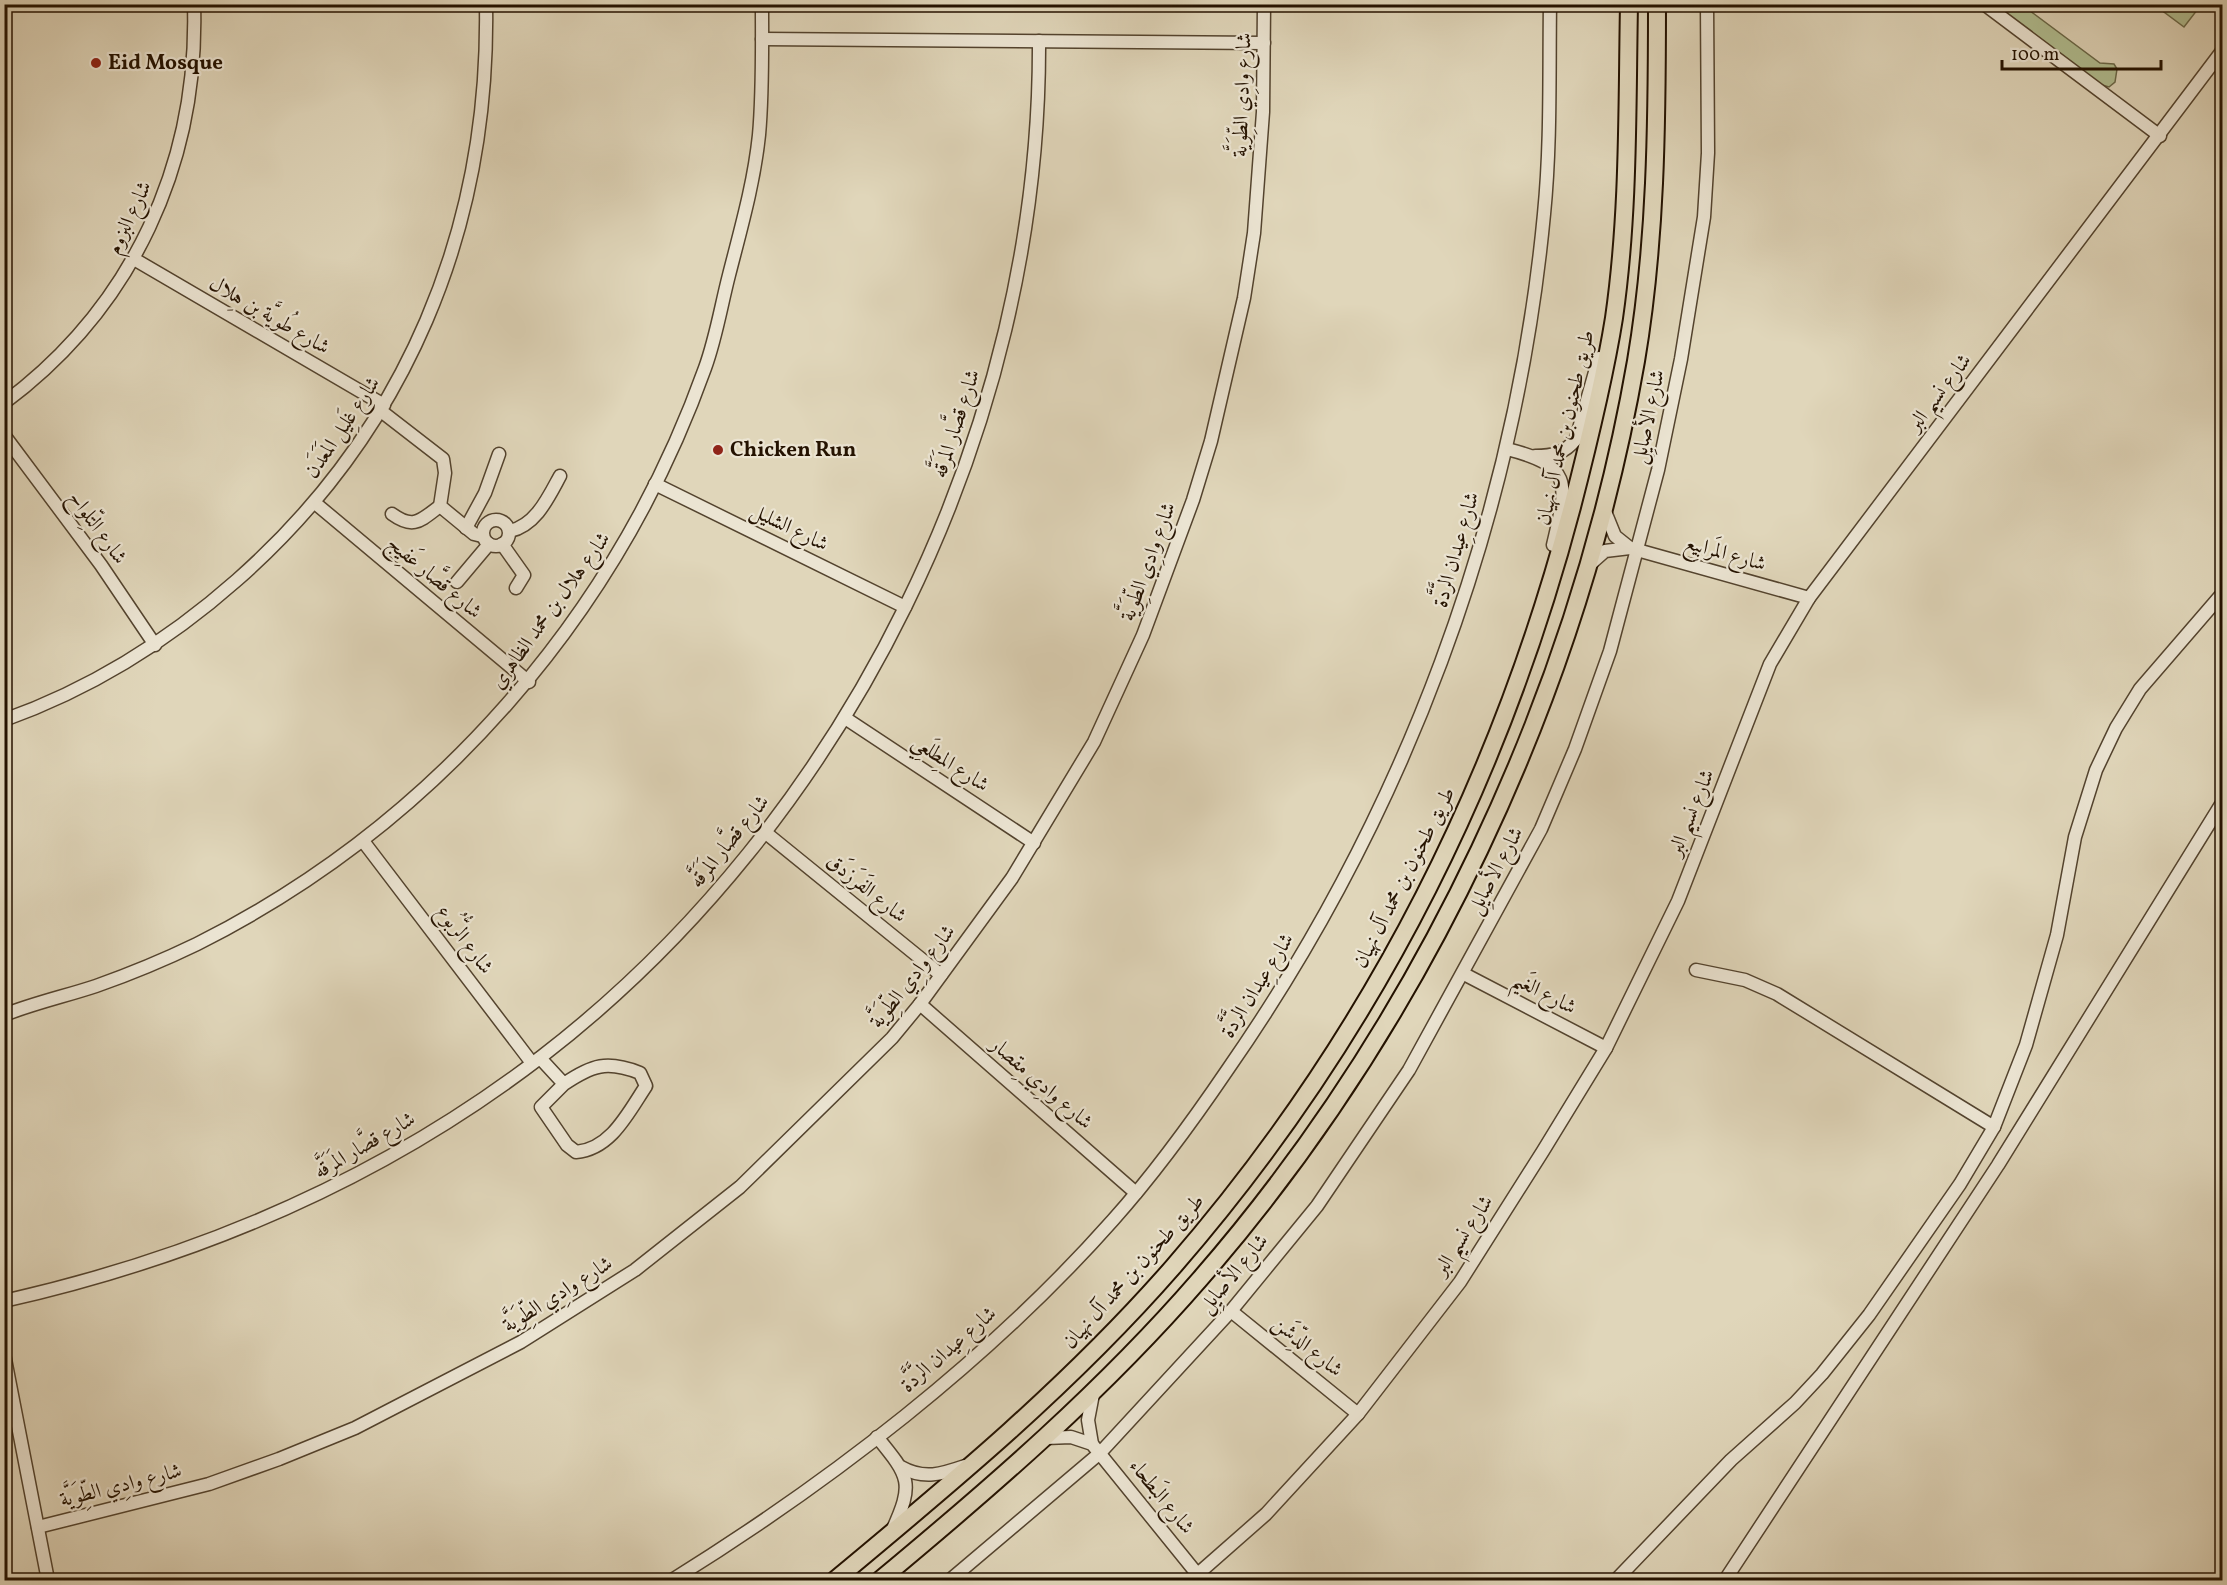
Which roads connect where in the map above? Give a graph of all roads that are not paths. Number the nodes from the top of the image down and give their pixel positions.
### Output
1 (194, 4) edge
2 (486, 4) edge
3 (762, 4) edge
4 (1264, 4) edge
5 (1550, 4) edge
6 (1629, 4) edge
7 (1657, 4) edge
8 (1707, 4) edge
9 (1984, 4) edge
10 (762, 39) junction
11 (1039, 41) junction
12 (1264, 42) junction
13 (2223, 51) edge
14 (2160, 136) junction
15 (134, 259) junction
16 (1614, 317) junction
17 (4, 403) edge
18 (383, 408) junction
19 (4, 435) edge
20 (1507, 448) junction
21 (499, 454) dead end
22 (1535, 456) junction
23 (560, 476) dead end
24 (655, 484) junction
25 (315, 503) junction
26 (440, 506) junction
27 (1604, 509) junction
28 (392, 514) dead end
29 (466, 528) junction
30 (510, 531) junction
31 (486, 540) junction
32 (502, 544) junction
33 (1634, 549) junction
34 (1587, 568) junction
35 (457, 582) dead end
36 (1551, 585) junction
37 (516, 588) dead end
38 (2223, 594) edge
39 (1809, 598) junction
40 (905, 607) junction
41 (155, 645) junction
42 (529, 682) junction
43 (844, 718) junction
44 (4, 720) edge
45 (2223, 802) edge
46 (766, 833) junction
47 (363, 841) junction
48 (1034, 843) junction
49 (1696, 970) dead end
50 (1464, 974) junction
51 (941, 975) junction
52 (920, 1004) junction
53 (6, 1014) edge
54 (1606, 1048) junction
55 (536, 1061) junction
56 (564, 1084) junction
57 (1994, 1126) junction
58 (1136, 1193) junction
59 (4, 1301) edge
60 (1231, 1311) junction
61 (4, 1354) edge
62 (1093, 1394) junction
63 (1358, 1414) junction
64 (877, 1437) junction
65 (1046, 1438) junction
66 (1096, 1448) junction
67 (978, 1461) junction
68 (901, 1467) junction
69 (38, 1527) junction
70 (890, 1534) junction
71 (1194, 1578) edge
72 (45, 1580) edge
73 (672, 1581) edge
74 (835, 1581) edge
75 (880, 1581) edge
76 (950, 1581) edge
77 (1616, 1581) edge
78 (1725, 1581) edge

1 - 15 street, شارع البزوم
2 - 18 street, شارع غَلِيل المَعَدَن
3 - 10 street, شارع هلال بن محمد الظاهري
4 - 12 street, شارع وادِي الطِّوَيَّة
5 - 20 street, شارع عِيدان الرَّدَّة
6 - 16 main road, طريق طحنون بن محمد آل نهيان
7 - 27 main road
8 - 33 street, شارع الأصايِل
9 - 14 street
10 - 11 street
10 - 24 street, شارع هلال بن محمد الظاهري
11 - 12 street
11 - 40 street, شارع قصَّار المَرَقَّه
12 - 48 street, شارع وادِي الطِّوَيَّة
13 - 14 street, شارع نسيم البر
14 - 39 street, شارع نسيم البر
15 - 17 street, شارع البزوم
15 - 18 street, شارع طُويَّة بن هِلال
16 - 22 street
16 - 36 main road, طريق طحنون بن محمد آل نهيان
18 - 25 street, شارع غَلِيل المَعَدَن
18 - 26 street, شارع طُويَّة بن هِلال
19 - 41 street, شارع التِّلواح
20 - 22 street
20 - 58 street, شارع عِيدان الرَّدَّة
21 - 29 street
22 - 36 street
23 - 30 street
24 - 40 street, شارع الشليل
24 - 42 street, شارع هلال بن محمد الظاهري
25 - 41 street, شارع غَلِيل المَعَدَن
25 - 42 street, شارع قصَّار عَفِيج
26 - 28 street
26 - 29 street
27 - 33 street
27 - 34 main road
29 - 31 street
30 - 31 street
30 - 32 street
31 - 32 street
31 - 35 street
32 - 37 street
33 - 34 street, شارع المَرابِيع
33 - 39 street, شارع المَرابِيع
33 - 50 street, شارع الأصايِل
34 - 62 main road
36 - 67 main road, طريق طحنون بن محمد آل نهيان
38 - 57 street
39 - 54 street, شارع نسيم البر
40 - 43 street, شارع قصَّار المَرَقَّه
41 - 44 street, شارع غَلِيل المَعَدَن
42 - 47 street, شارع هلال بن محمد الظاهري
43 - 46 street, شارع قصَّار المَرَقَّه
43 - 48 street, شارع المِطلَعِي
45 - 78 street
46 - 51 street, شارع الفَرَزدَق
46 - 55 street, شارع قصَّار المَرَقَّه
47 - 53 street, شارع هلال بن محمد الظاهري
47 - 55 street, شارع الرُّبُوع
48 - 51 street, شارع وادِي الطِّوَيَّة
49 - 57 street
50 - 54 street, شارع الغَيم
50 - 60 street, شارع الأصايِل
51 - 52 street, شارع وادِي الطِّوَيَّة
52 - 58 street, شارع وادِي مِقصار
52 - 69 street, شارع وادِي الطِّوَيَّة
54 - 63 street, شارع نسيم البر
55 - 56 street, شارع الرُّبُوع
55 - 59 street, شارع قصَّار المَرَقَّه
56 - 56 street
57 - 77 street
58 - 64 street, شارع عِيدان الرَّدَّة
60 - 63 street, شارع الدِّشَن
60 - 66 street, شارع الأصايِل
61 - 69 street
62 - 65 main road
62 - 66 street
63 - 71 street, شارع نسيم البر
64 - 68 street
64 - 73 street, شارع عِيدان الرَّدَّة
65 - 66 street
65 - 75 main road
66 - 71 street, شارع البَطحاء
66 - 76 street, شارع الأصايِل
67 - 68 street
67 - 70 main road, طريق طحنون بن محمد آل نهيان
68 - 70 street
69 - 72 street
70 - 74 main road, طريق طحنون بن محمد آل نهيان

